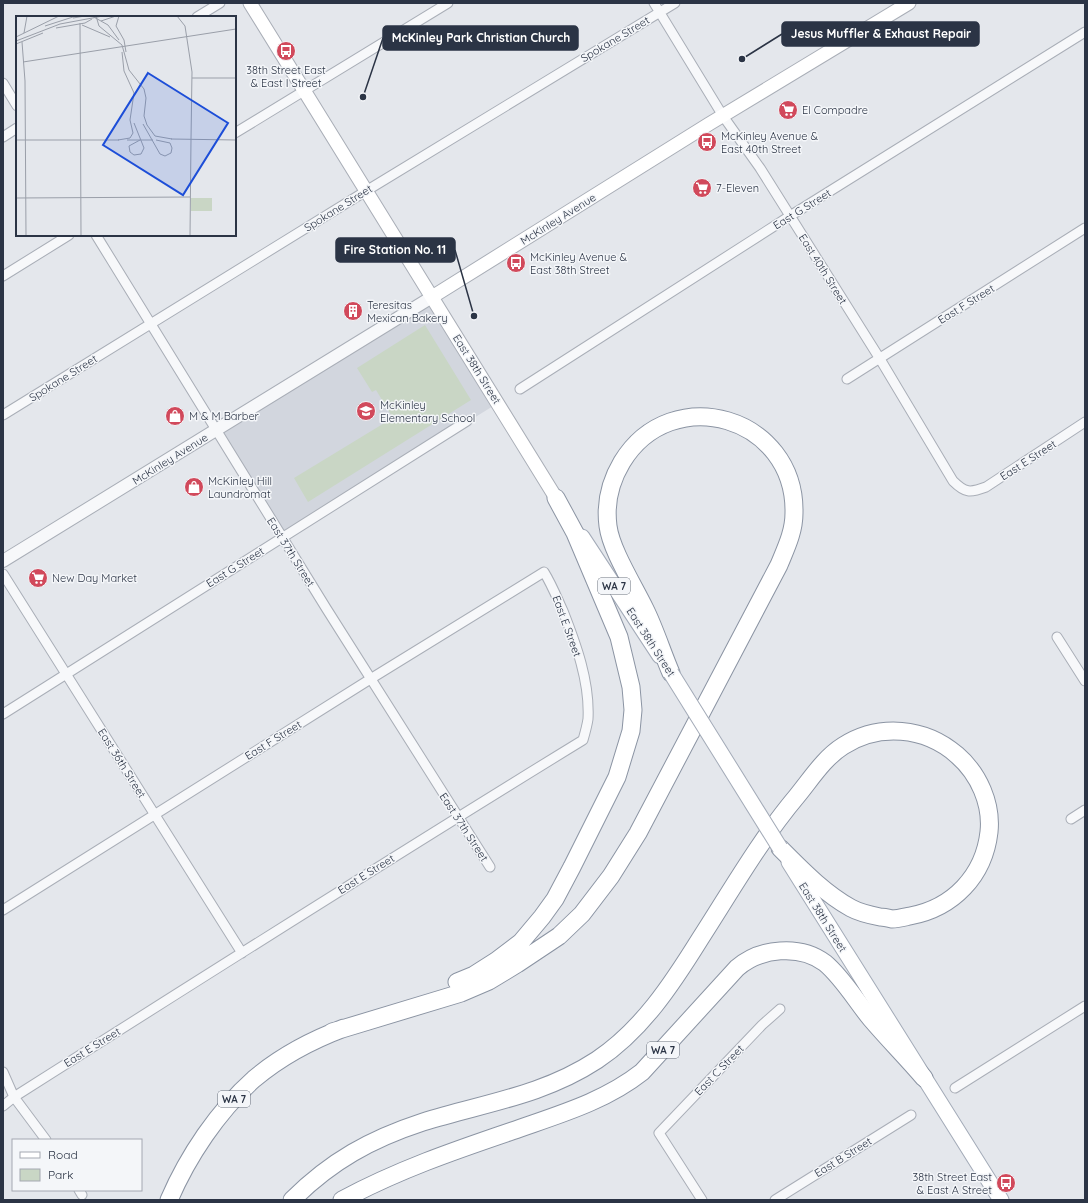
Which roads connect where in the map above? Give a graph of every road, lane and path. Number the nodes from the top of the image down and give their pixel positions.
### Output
1 (220, 3) edge
2 (250, 3) edge
3 (448, 3) edge
4 (654, 3) edge
5 (675, 3) edge
6 (909, 3) edge
7 (660, 12) junction
8 (199, 16) edge
9 (1085, 32) edge
10 (3, 83) edge
11 (304, 91) junction
12 (16, 104) edge
13 (723, 116) junction
14 (16, 129) edge
15 (236, 132) edge
16 (3, 137) edge
17 (366, 190) junction
18 (790, 216) junction
19 (1085, 228) edge
20 (67, 236) edge
21 (97, 236) edge
22 (3, 276) edge
23 (432, 297) junction
24 (151, 324) junction
25 (880, 359) junction
26 (847, 379) dead end
27 (520, 389) dead end
28 (3, 415) edge
29 (467, 422) dead end
30 (1085, 422) edge
31 (216, 430) junction
32 (968, 492) joint
33 (556, 498) junction
34 (282, 538) junction
35 (3, 561) edge
36 (544, 572) joint
37 (3, 574) edge
38 (1058, 637) dead end
39 (671, 673) junction
40 (66, 674) junction
41 (372, 678) junction
42 (1085, 681) edge
43 (3, 714) edge
44 (1085, 810) edge
45 (154, 814) junction
46 (457, 817) junction
47 (1071, 819) dead end
48 (780, 848) junction
49 (490, 867) dead end
50 (3, 910) edge
51 (242, 953) junction
52 (1085, 1006) edge
53 (780, 1009) dead end
54 (332, 1032) junction
55 (3, 1072) edge
56 (924, 1078) junction
57 (3, 1088) edge
58 (955, 1088) dead end
59 (14, 1097) junction
60 (3, 1106) edge
61 (911, 1115) dead end
62 (45, 1139) edge
63 (169, 1200) edge
64 (292, 1200) edge
65 (342, 1200) edge
66 (702, 1200) edge
67 (775, 1200) edge
68 (1001, 1200) edge

1 - 8 street
2 - 11 main road, East 38th Street
3 - 11 street
4 - 7 street, East 40th Street
5 - 7 street, Spokane Street
6 - 13 main road, McKinley Avenue
7 - 13 street, East 40th Street
7 - 17 street, Spokane Street
9 - 18 street, East G Street
10 - 12 street
11 - 15 street
11 - 17 main road, East 38th Street
13 - 18 street, East 40th Street
13 - 23 main road, McKinley Avenue
14 - 16 street
17 - 23 main road, East 38th Street
17 - 24 street, Spokane Street
18 - 25 street, East 40th Street
18 - 27 street, East G Street
19 - 25 street, East F Street
20 - 22 street
21 - 24 street, East 37th Street
23 - 31 street, McKinley Avenue
23 - 33 main road, East 38th Street
24 - 28 street, Spokane Street
24 - 31 street, East 37th Street
25 - 26 street, East F Street
25 - 32 street, East 40th Street
29 - 34 street, East G Street
30 - 32 street, East E Street
31 - 34 street, East 37th Street
31 - 35 street, McKinley Avenue
33 - 39 main road, East 38th Street / WA 7
33 - 54 highway
34 - 40 street, East G Street
34 - 41 street, East 37th Street
36 - 41 street, East F Street
36 - 46 street, East E Street
37 - 40 street, East 36th Street
38 - 42 street
39 - 48 main road, East 38th Street / WA 7, bridge
39 - 54 highway, WA 7
40 - 43 street, East G Street
40 - 45 street, East 36th Street
41 - 45 street, East F Street
41 - 46 street, East 37th Street
44 - 47 street
45 - 50 street, East F Street
45 - 51 street, East 36th Street
46 - 49 street, East 37th Street
46 - 51 street, East E Street
48 - 56 main road, East 38th Street / WA 7
48 - 64 highway
51 - 59 street, East E Street
52 - 58 street
53 - 66 street, East C Street
54 - 63 highway, WA 7
55 - 59 street
56 - 65 highway, WA 7
56 - 68 main road, East 38th Street / WA 7
57 - 59 street
59 - 60 street, East E Street
59 - 62 street
61 - 67 street, East B Street

